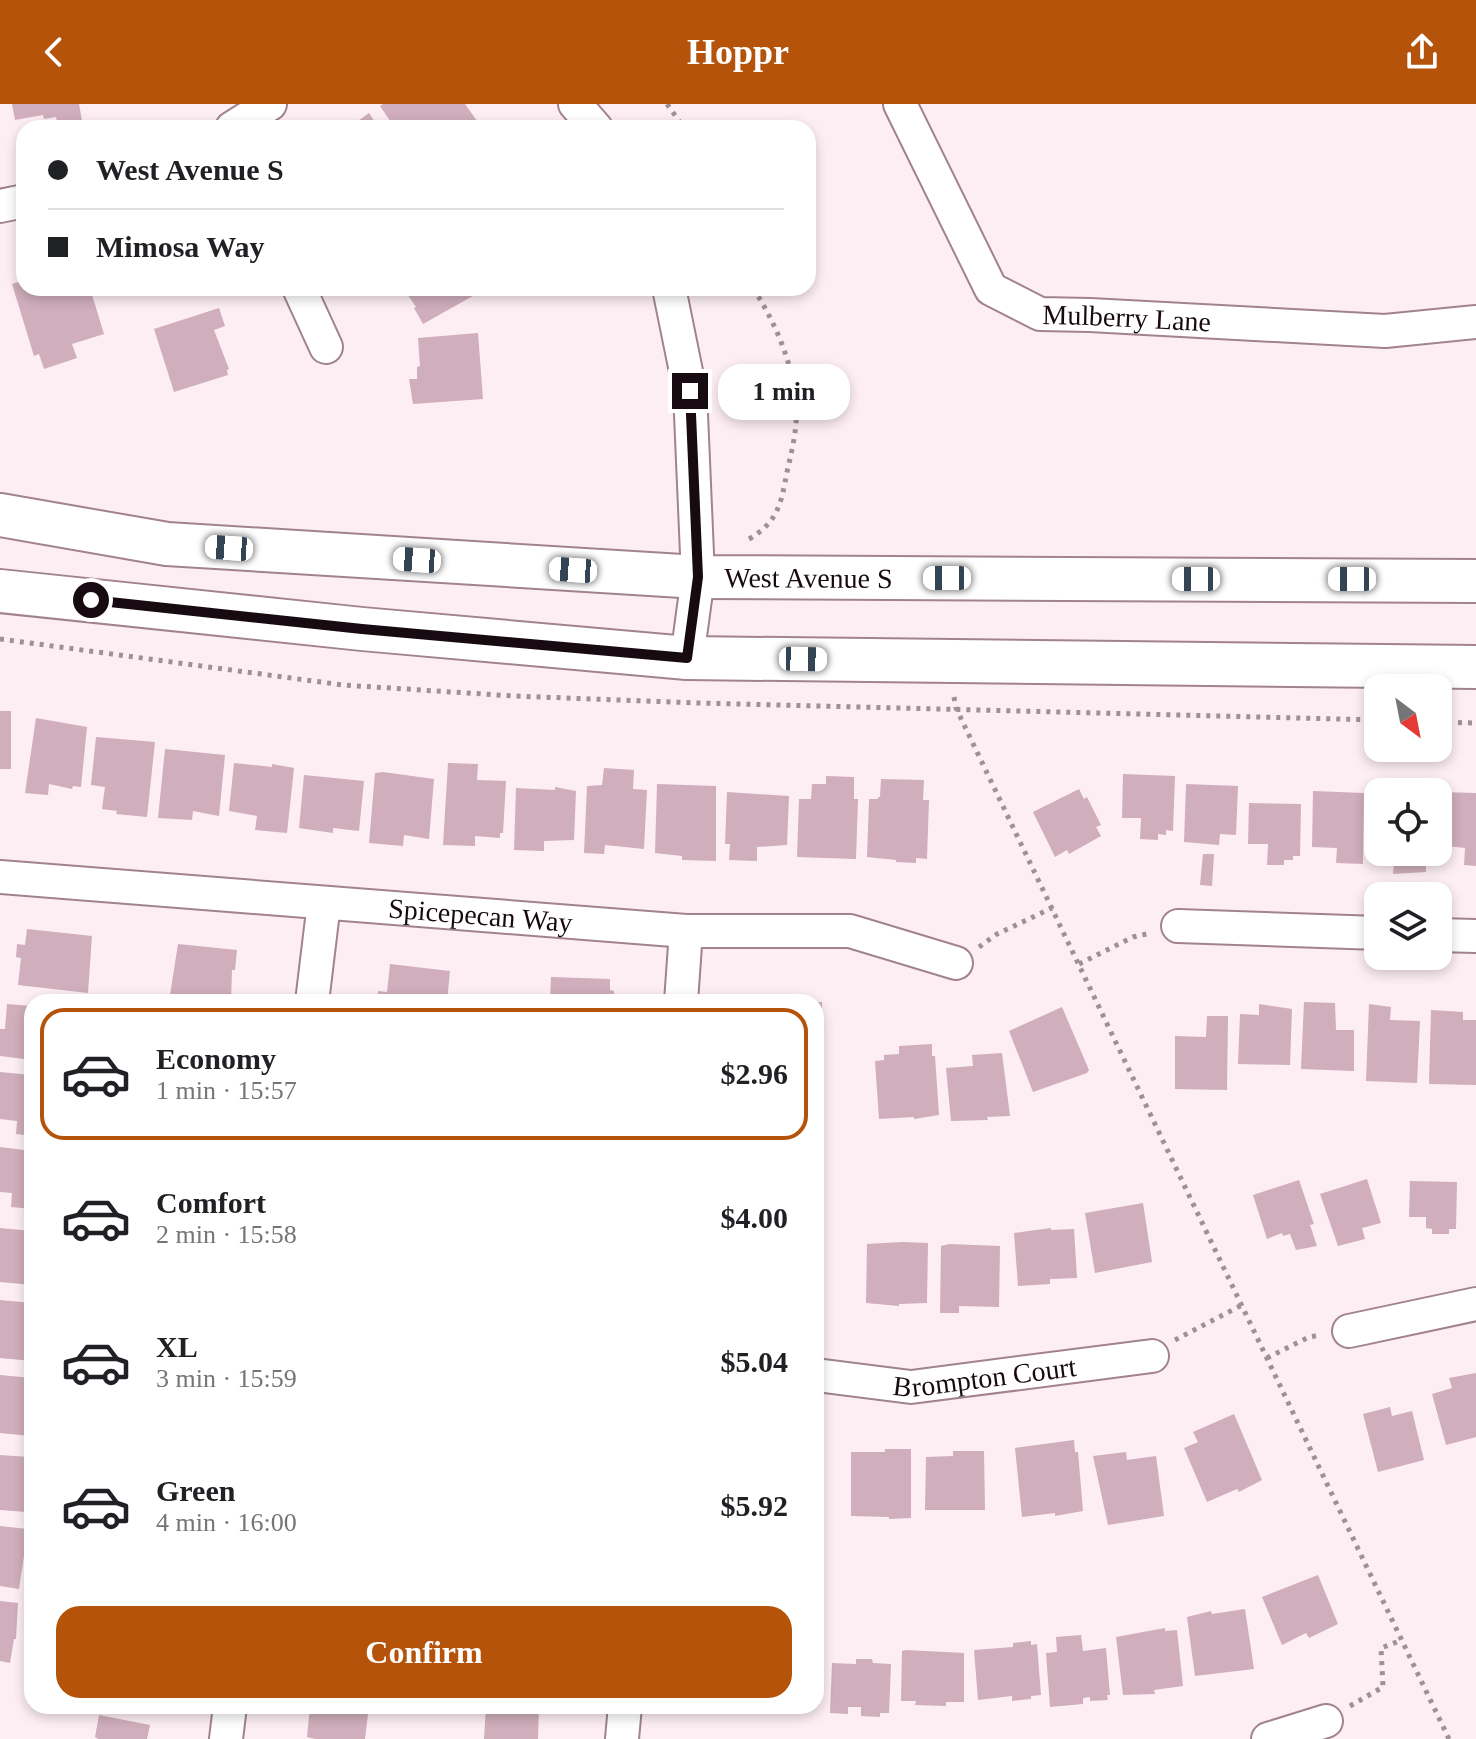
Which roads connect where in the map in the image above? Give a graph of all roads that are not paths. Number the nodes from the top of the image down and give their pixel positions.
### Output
1 (270, 104) edge
2 (575, 104) edge
3 (900, 104) edge
4 (245, 120) edge
5 (589, 120) edge
6 (303, 296) edge
7 (671, 296) edge
8 (1476, 322) edge
9 (326, 347) dead end
10 (0, 515) edge
11 (697, 562) junction
12 (1476, 581) edge
13 (0, 591) edge
14 (687, 658) junction
15 (1476, 667) edge
16 (0, 877) edge
17 (324, 903) junction
18 (1178, 926) road end
19 (686, 931) junction
20 (1364, 933) edge
21 (1452, 935) edge
22 (1476, 936) edge
23 (956, 963) road end
24 (313, 994) edge
25 (682, 994) edge
26 (1476, 1304) edge
27 (1349, 1331) road end
28 (1152, 1356) road end
29 (824, 1376) edge
30 (229, 1714) edge
31 (624, 1714) edge
32 (1326, 1721) road end
33 (226, 1739) edge
34 (622, 1739) edge
35 (1268, 1739) edge

1 - 4 street
2 - 5 street
3 - 8 street, Mulberry Lane
6 - 9 street
7 - 11 street
10 - 11 street, West Avenue S
11 - 12 street, West Avenue S
11 - 14 street
13 - 14 street
14 - 15 street
16 - 17 street, Spicepecan Way
17 - 19 street, Spicepecan Way
17 - 24 street
18 - 20 street
19 - 23 street, Spicepecan Way
19 - 25 street
21 - 22 street
26 - 27 street
28 - 29 street, Brompton Court
30 - 33 street
31 - 34 street
32 - 35 street

